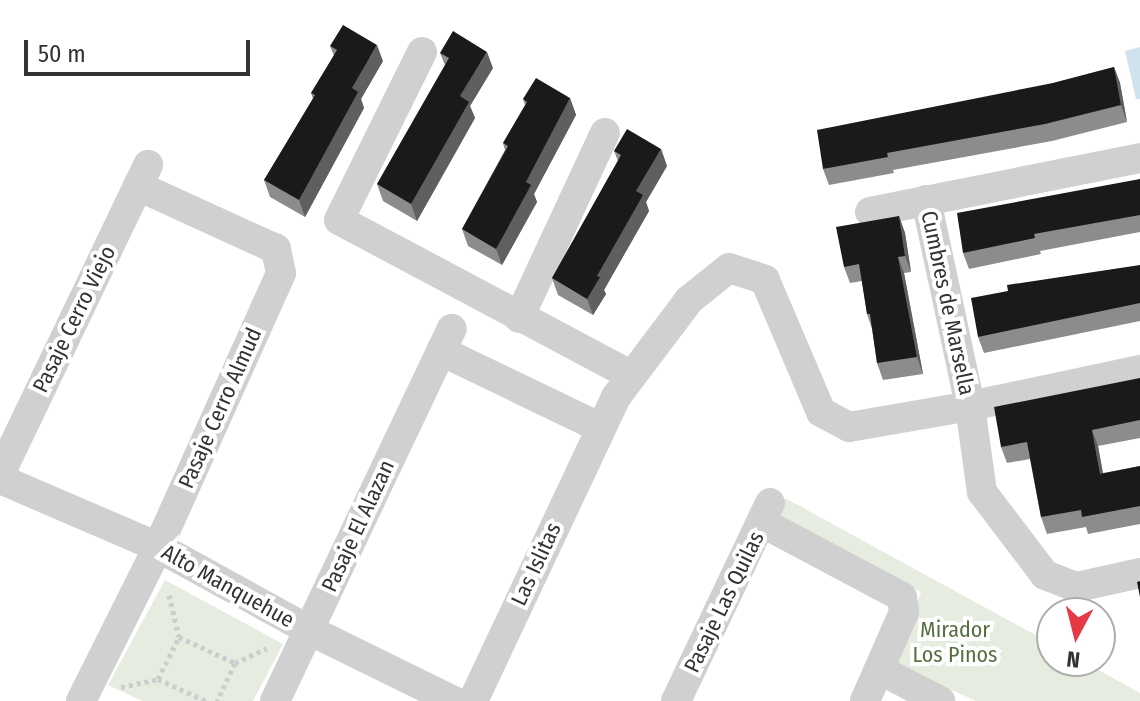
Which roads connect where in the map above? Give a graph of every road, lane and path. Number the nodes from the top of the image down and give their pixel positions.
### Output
1 (422, 52) dead end
2 (605, 133) dead end
3 (1140, 158) edge
4 (143, 176) joint
5 (926, 200) junction
6 (870, 212) dead end
7 (519, 318) junction
8 (1140, 370) edge
9 (631, 375) junction
10 (970, 406) junction
11 (599, 427) junction
12 (0, 476) edge
13 (158, 547) junction
14 (1140, 573) edge
15 (309, 630) junction
16 (880, 670) junction
17 (81, 701) edge
18 (206, 701) edge
19 (217, 701) edge
20 (275, 701) edge
21 (453, 701) edge
22 (473, 701) edge
23 (676, 701) edge
24 (865, 701) edge
25 (940, 701) edge

1 - 7 street
2 - 7 street
3 - 5 street, Cumbres de Marsella
4 - 12 street, Pasaje Cerro Viejo
4 - 13 street, Pasaje Cerro Almud
5 - 6 street, Cumbres de Marsella
5 - 10 street, Cumbres de Marsella
7 - 9 street
8 - 10 street, Cumbres de Marsella
9 - 10 street, Cumbres de Marsella
9 - 11 street, Cumbres de Marsella
10 - 14 street, Cumbres de Marsella
11 - 15 street, Pasaje El Alazan
11 - 22 street, Las Islitas
12 - 13 street, Alto Manquehue
13 - 15 street, Alto Manquehue
13 - 17 street, Pasaje Cerro Almud
15 - 20 street, Pasaje El Alazan
15 - 21 street, Alto Manquehue
16 - 23 street, Pasaje Las Quilas
16 - 24 street
16 - 25 street
18 - 19 path

